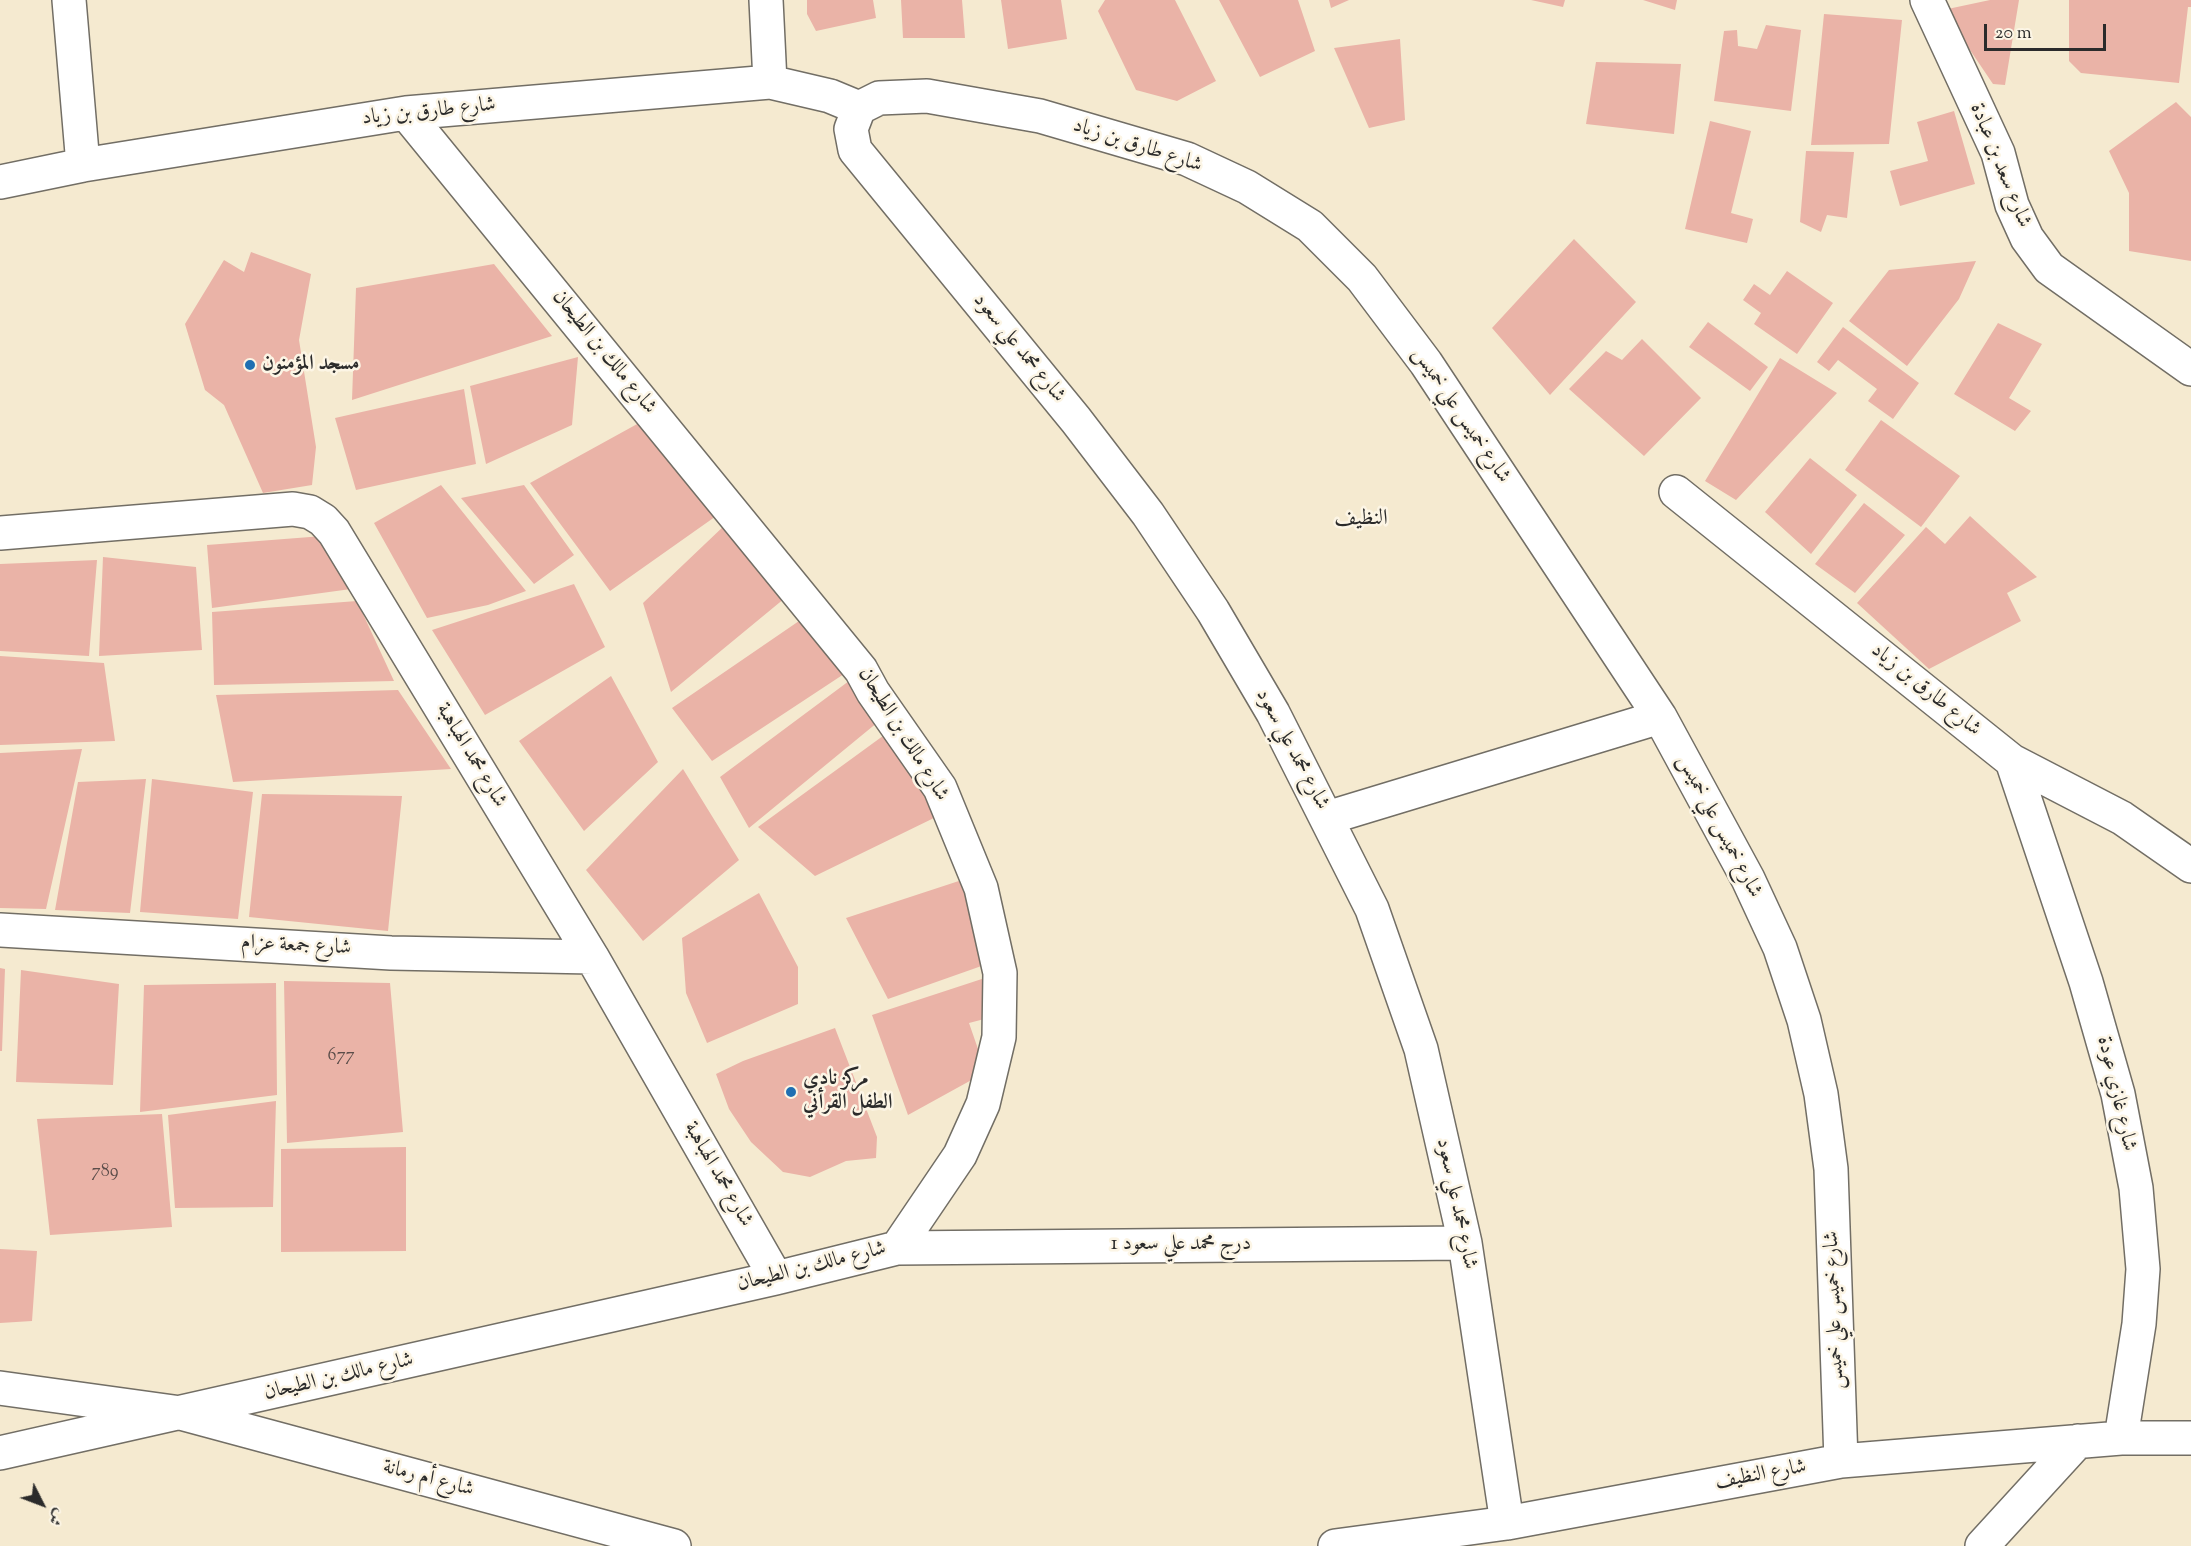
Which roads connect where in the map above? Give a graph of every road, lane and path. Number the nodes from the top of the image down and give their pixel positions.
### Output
1 (69, 0) edge
2 (766, 0) edge
3 (1927, 0) edge
4 (770, 82) junction
5 (869, 103) junction
6 (406, 113) junction
7 (83, 165) junction
8 (0, 182) edge
9 (1362, 278) joint
10 (2191, 369) edge
11 (1676, 492) dead end
12 (0, 532) edge
13 (1660, 717) junction
14 (2012, 761) junction
15 (1327, 818) junction
16 (2191, 866) edge
17 (0, 930) edge
18 (592, 957) junction
19 (1465, 1243) junction
20 (897, 1248) junction
21 (776, 1278) junction
22 (0, 1388) edge
23 (181, 1413) junction
24 (2121, 1438) junction
25 (2191, 1438) edge
26 (2078, 1441) junction
27 (0, 1454) edge
28 (1841, 1461) junction
29 (1508, 1523) junction
30 (674, 1546) edge
31 (1335, 1546) edge
32 (1982, 1546) edge

1 - 7 street
2 - 4 street
3 - 10 street, شارع سعد بن عبادة
4 - 5 street, شارع طارق بن زياد
4 - 6 street, شارع طارق بن زياد
5 - 9 street, شارع طارق بن زياد
5 - 15 street, شارع محمد علي سعود
6 - 7 street, شارع طارق بن زياد
6 - 20 street, شارع مالك بن الطيحان
7 - 8 street, شارع طارق بن زياد
9 - 13 street, شارع خميس علي خميس
11 - 14 street, شارع طارق بن زياد
12 - 18 street, شارع محمد الهباهبة
13 - 15 street
13 - 28 street, شارع خميس علي خميس
14 - 16 street, شارع طارق بن زياد
14 - 24 street, شارع غازي عودة
15 - 19 street, شارع محمد علي سعود
17 - 18 street, شارع جمعة عزام
18 - 21 street, شارع محمد الهباهبة
19 - 20 street, درج محمد علي سعود 1
19 - 29 street, شارع محمد علي سعود
20 - 21 street, شارع مالك بن الطيحان
21 - 23 street, شارع مالك بن الطيحان
22 - 23 street
23 - 27 street, شارع مالك بن الطيحان
23 - 30 street, شارع أم رمانة
24 - 25 street, شارع النظيف
24 - 26 street, شارع النظيف
26 - 28 street, شارع النظيف
26 - 32 street
28 - 29 street, شارع النظيف
29 - 31 street, شارع النظيف

